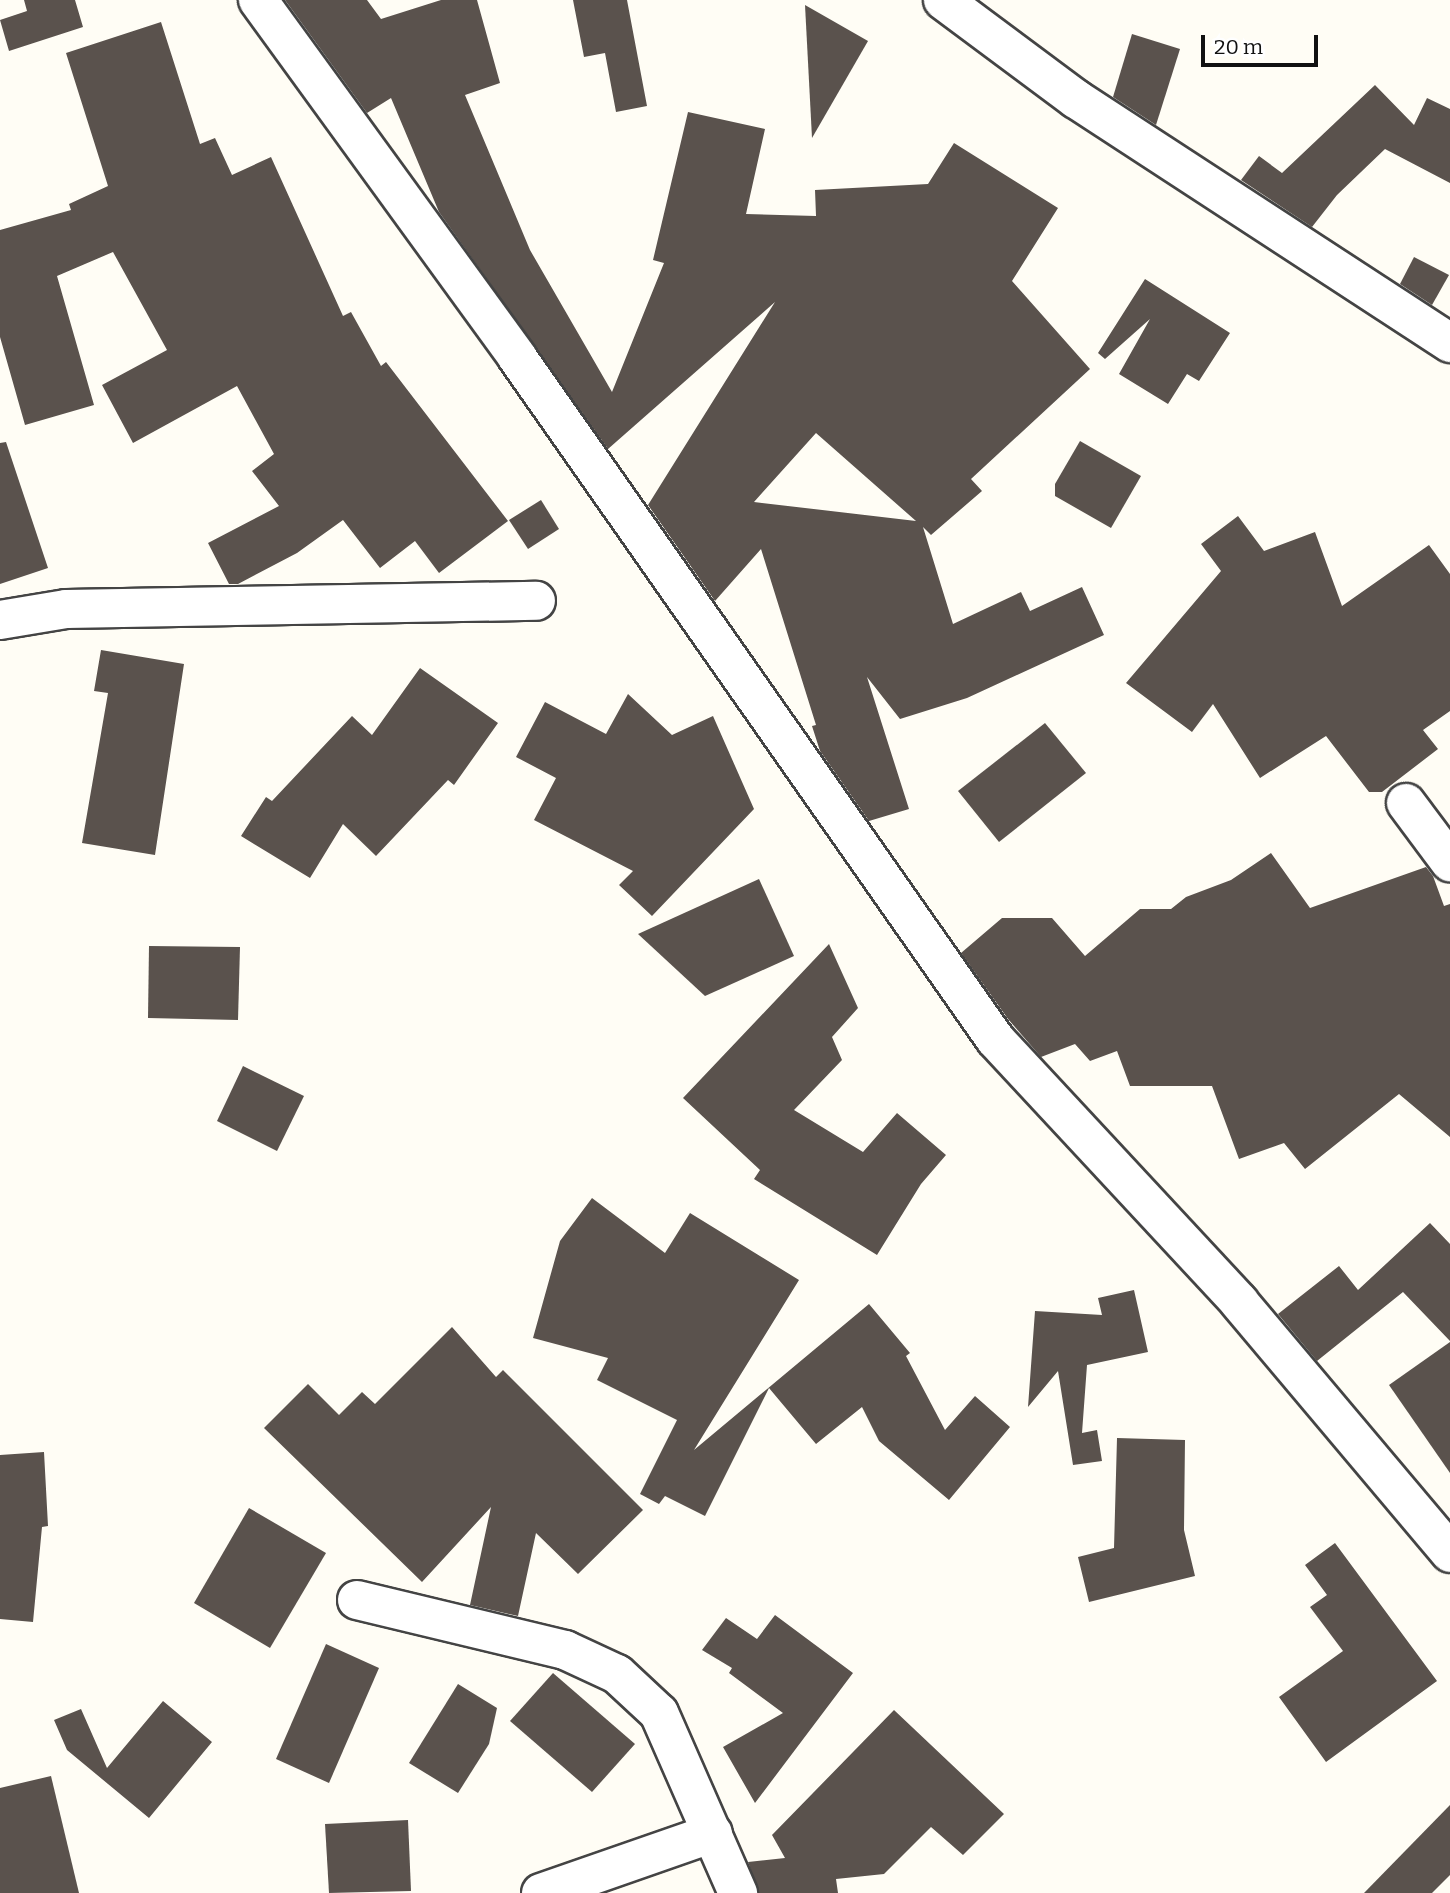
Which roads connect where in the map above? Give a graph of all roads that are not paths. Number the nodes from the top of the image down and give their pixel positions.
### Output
1 (258, 0) edge
2 (943, 0) edge
3 (1450, 343) edge
4 (536, 600) dead end
5 (0, 620) edge
6 (1406, 803) dead end
7 (1450, 862) edge
8 (1450, 1553) edge
9 (357, 1600) dead end
10 (713, 1833) junction
11 (541, 1893) edge
12 (738, 1893) edge

1 - 8 street
2 - 3 street
4 - 5 street
6 - 7 street
9 - 10 street
10 - 11 street
10 - 12 street

